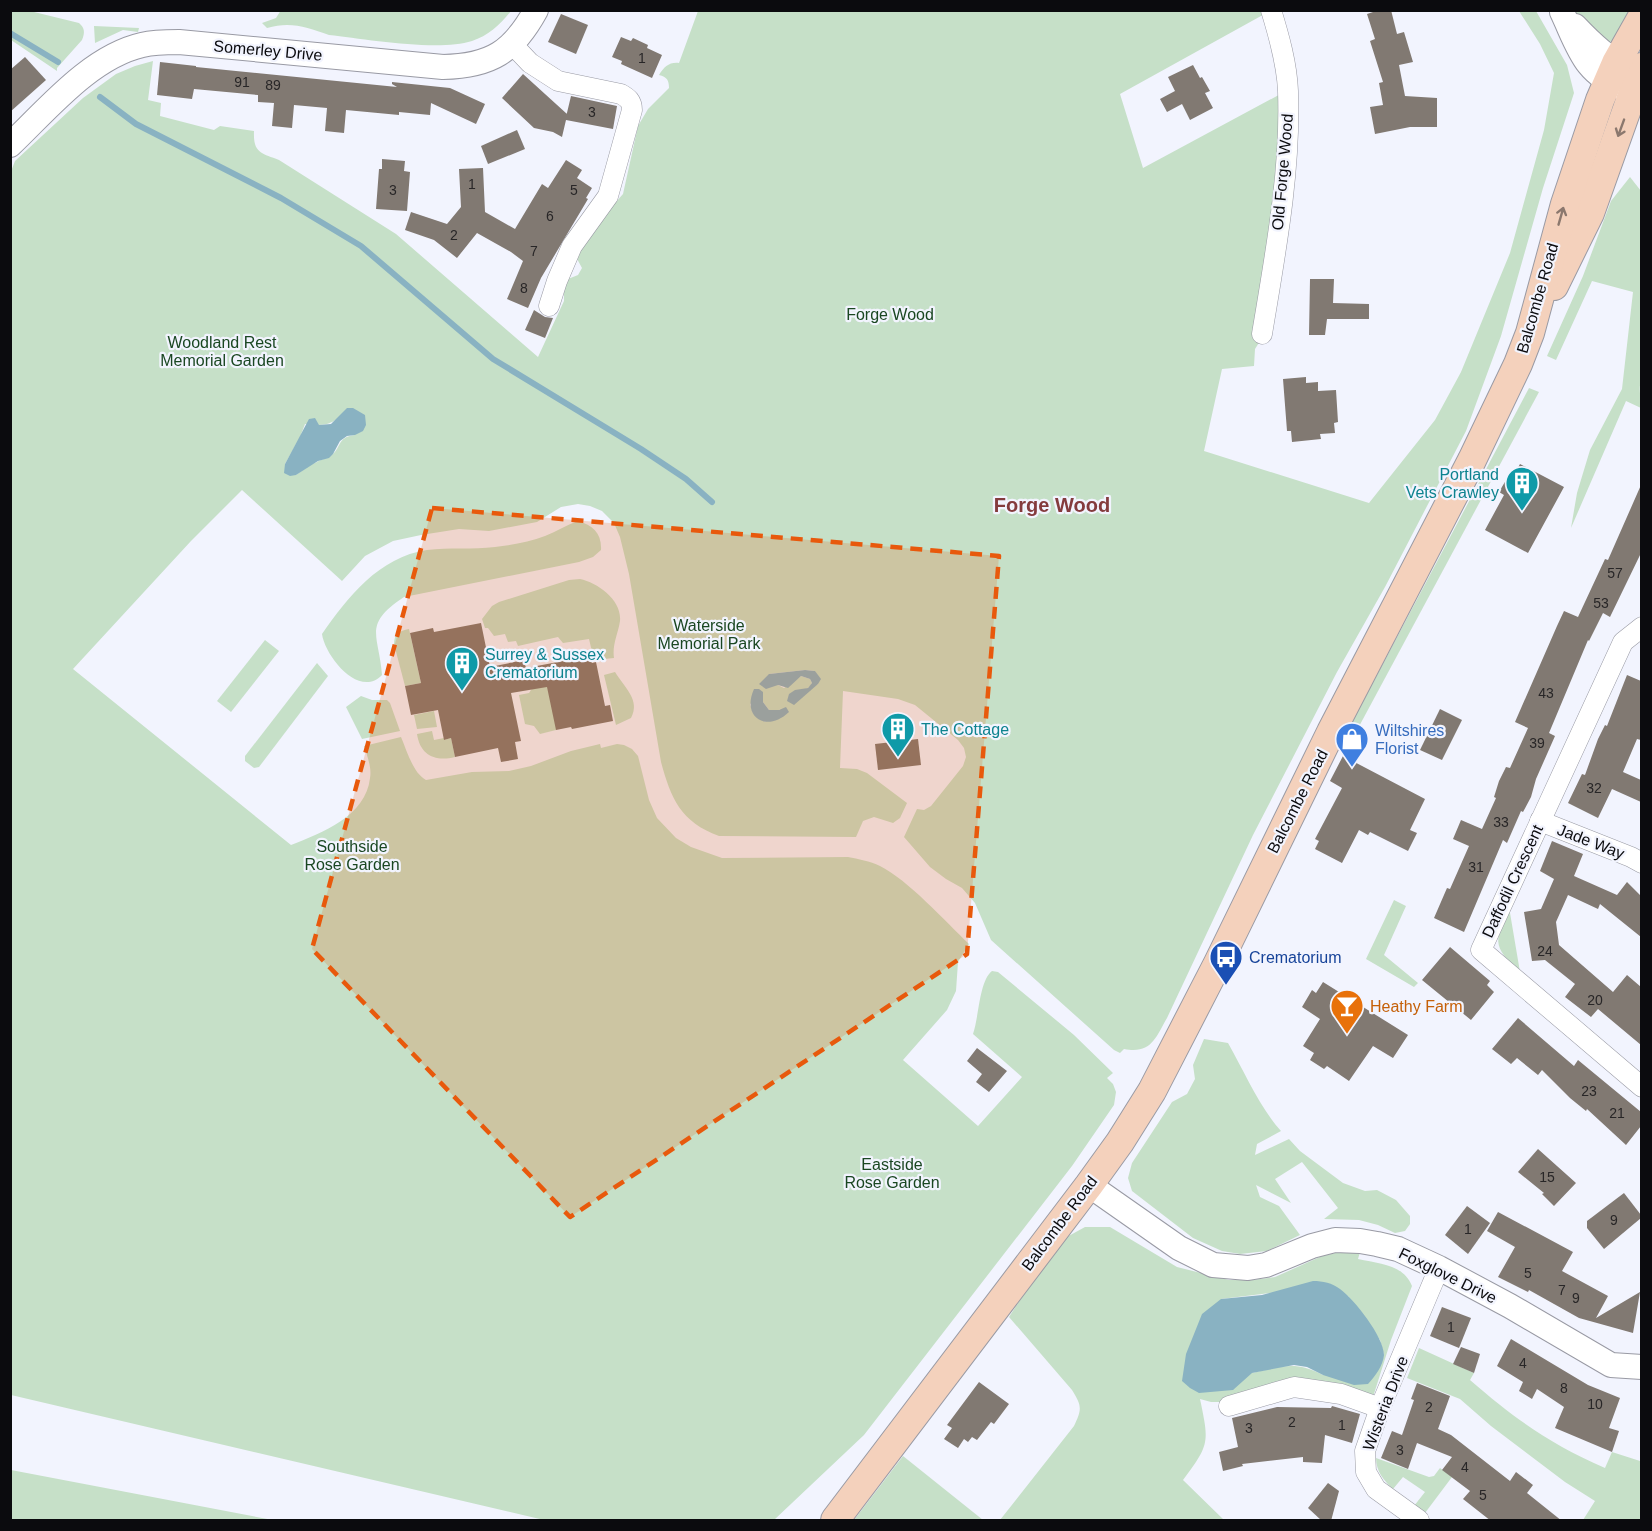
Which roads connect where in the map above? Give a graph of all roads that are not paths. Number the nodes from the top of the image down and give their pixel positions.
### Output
1 (536, 10) edge
2 (1271, 10) edge
3 (1562, 11) edge
4 (1641, 17) edge
5 (513, 45) junction
6 (1628, 76) edge
7 (10, 145) edge
8 (549, 306) dead end
9 (1262, 334) dead end
10 (1641, 627) edge
11 (1540, 822) junction
12 (1641, 863) edge
13 (1641, 1087) edge
14 (1089, 1185) junction
15 (1439, 1268) junction
16 (1641, 1366) edge
17 (1229, 1406) dead end
18 (1380, 1408) junction
19 (835, 1521) edge
20 (1419, 1521) edge

1 - 5 street, Somerley Drive
2 - 9 street, Old Forge Wood
3 - 6 street
4 - 6 main road, Balcombe Road
5 - 7 street, Somerley Drive
5 - 8 street
6 - 14 main road, Balcombe Road
10 - 11 street, Daffodil Crescent
11 - 12 street, Jade Way
11 - 13 street, Daffodil Crescent
14 - 15 street, Foxglove Drive
14 - 19 main road, Balcombe Road
15 - 16 street, Foxglove Drive
15 - 18 street, Wisteria Drive
17 - 18 street
18 - 20 street, Wisteria Drive

